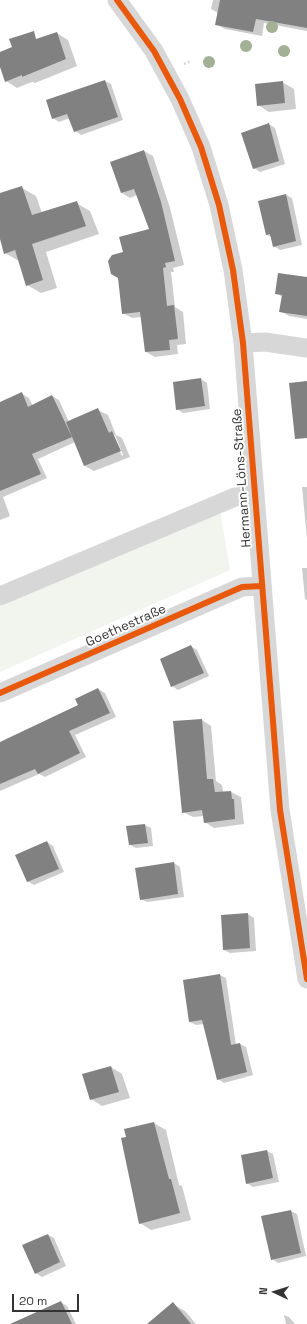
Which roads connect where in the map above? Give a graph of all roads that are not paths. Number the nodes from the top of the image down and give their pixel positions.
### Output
1 (117, 0) edge
2 (243, 342) junction
3 (307, 348) edge
4 (254, 495) junction
5 (261, 586) junction
6 (0, 596) edge
7 (0, 692) edge
8 (307, 980) edge

1 - 2 street, Hermann-Löns-Straße
2 - 3 street
2 - 4 street, Hermann-Löns-Straße
4 - 5 street, Hermann-Löns-Straße
4 - 6 street
5 - 7 street, Goethestraße
5 - 8 street, Hermann-Löns-Straße

